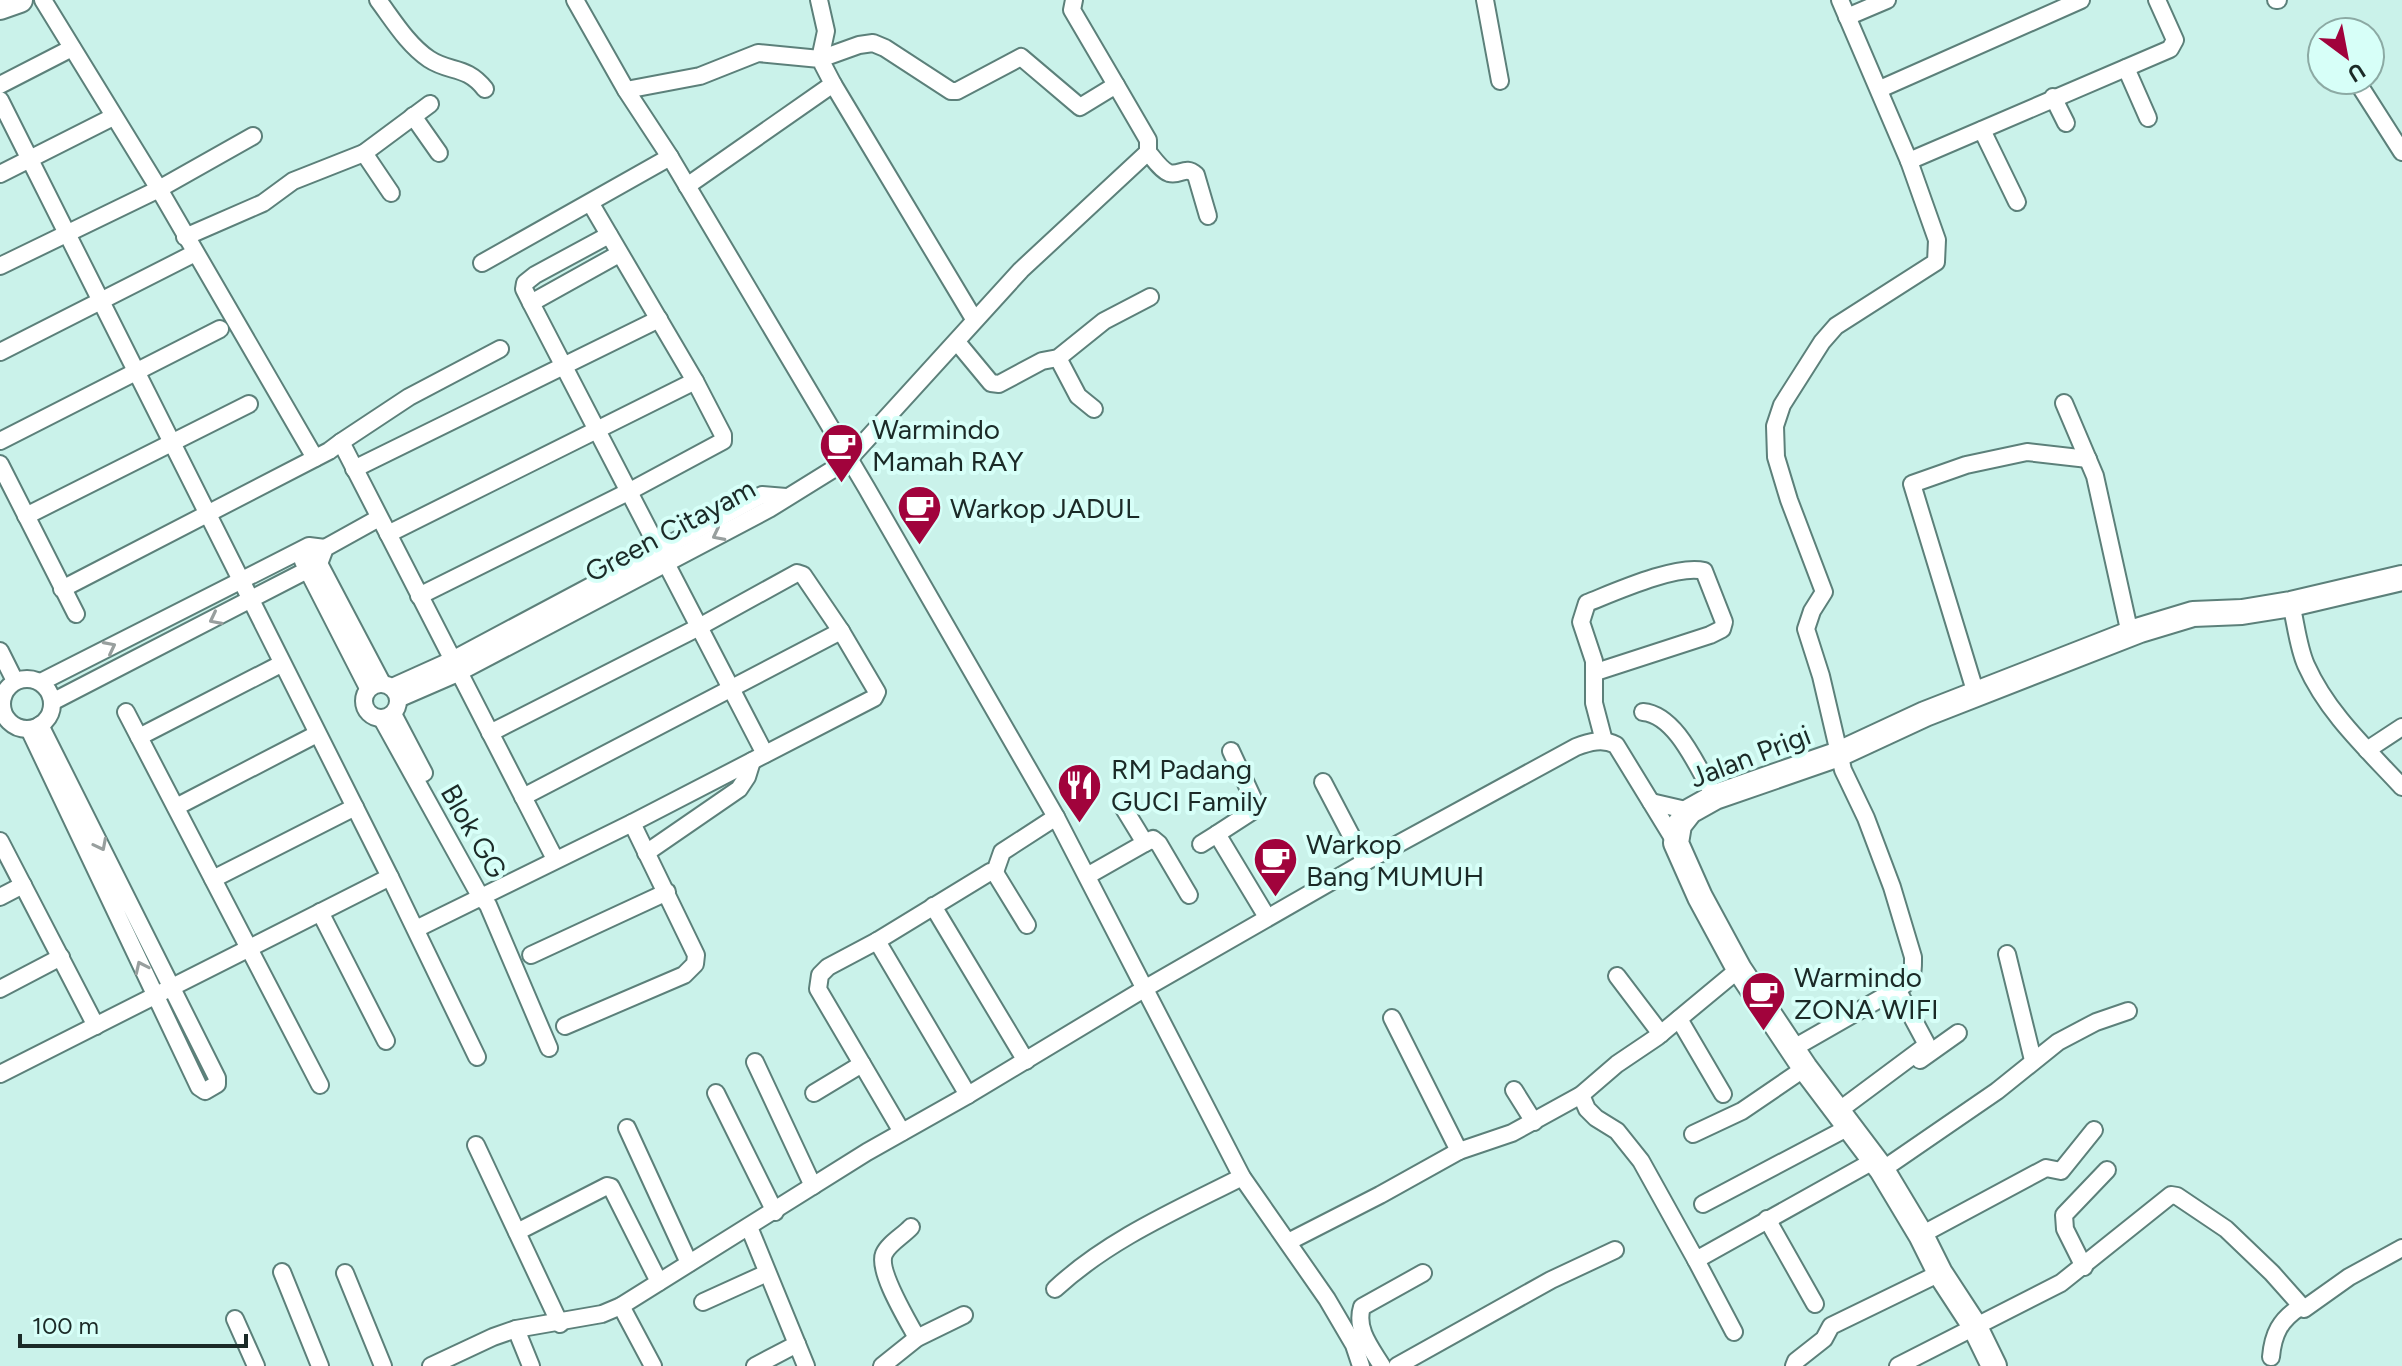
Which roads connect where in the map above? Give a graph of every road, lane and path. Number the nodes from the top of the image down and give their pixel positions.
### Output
1 (20, 0) edge
2 (43, 0) edge
3 (378, 0) edge
4 (575, 0) edge
5 (819, 0) edge
6 (1074, 0) edge
7 (1485, 0) edge
8 (1840, 0) edge
9 (1887, 0) edge
10 (2081, 0) edge
11 (2157, 0) edge
12 (0, 7) edge
13 (1847, 17) junction
14 (72, 48) junction
15 (822, 50) junction
16 (2126, 68) junction
17 (1500, 81) dead end
18 (833, 84) junction
19 (0, 85) edge
20 (1116, 85) junction
21 (485, 89) dead end
22 (1880, 89) junction
23 (626, 90) junction
24 (2366, 96) edge
25 (2053, 97) junction
26 (0, 100) edge
27 (430, 104) dead end
28 (413, 116) junction
29 (113, 117) junction
30 (2148, 118) dead end
31 (2066, 123) dead end
32 (1982, 130) junction
33 (253, 136) dead end
34 (1148, 152) junction
35 (2402, 152) edge
36 (364, 153) junction
37 (439, 153) dead end
38 (670, 157) junction
39 (30, 159) junction
40 (1909, 161) junction
41 (0, 174) edge
42 (687, 186) junction
43 (159, 189) junction
44 (391, 193) dead end
45 (2017, 202) dead end
46 (591, 204) junction
47 (1208, 216) dead end
48 (68, 235) junction
49 (609, 235) junction
50 (185, 237) junction
51 (195, 253) junction
52 (619, 254) junction
53 (482, 263) dead end
54 (0, 266) edge
55 (1150, 297) dead end
56 (101, 301) junction
57 (531, 303) junction
58 (659, 319) junction
59 (974, 319) junction
60 (220, 329) dead end
61 (957, 342) junction
62 (500, 349) dead end
63 (0, 352) edge
64 (1058, 358) junction
65 (566, 367) junction
66 (136, 373) junction
67 (695, 381) junction
68 (2064, 403) dead end
69 (249, 404) dead end
70 (1094, 409) dead end
71 (598, 429) junction
72 (0, 441) edge
73 (341, 442) junction
74 (171, 443) junction
75 (315, 458) junction
76 (2088, 459) junction
77 (848, 460) junction
78 (0, 464) edge
79 (354, 469) junction
80 (630, 491) junction
81 (208, 515) junction
82 (26, 516) junction
83 (379, 518) junction
84 (388, 534) junction
85 (312, 556) junction
86 (662, 556) junction
87 (239, 580) junction
88 (2400, 580) edge
89 (62, 589) junction
90 (419, 596) junction
91 (250, 601) junction
92 (2291, 604) junction
93 (76, 614) dead end
94 (699, 627) junction
95 (841, 631) junction
96 (2130, 634) junction
97 (0, 651) edge
98 (281, 664) junction
99 (455, 666) junction
100 (1596, 672) junction
101 (41, 682) junction
102 (731, 688) junction
103 (4, 693) edge
104 (1976, 694) junction
105 (386, 698) junction
106 (52, 702) junction
107 (126, 712) dead end
108 (1643, 712) dead end
109 (5, 724) edge
110 (35, 727) junction
111 (2402, 727) edge
112 (490, 733) junction
113 (317, 734) junction
114 (139, 737) junction
115 (1604, 741) junction
116 (2367, 750) junction
117 (1231, 751) dead end
118 (1839, 754) junction
119 (759, 758) junction
120 (1323, 782) dead end
121 (2402, 787) edge
122 (523, 797) junction
123 (1715, 797) junction
124 (1120, 802) dead end
125 (1651, 802) junction
126 (176, 807) junction
127 (355, 807) junction
128 (1690, 811) junction
129 (1056, 817) junction
130 (632, 823) junction
131 (1217, 834) junction
132 (0, 841) edge
133 (1145, 843) junction
134 (1676, 843) junction
135 (1201, 844) dead end
136 (646, 853) junction
137 (555, 859) junction
138 (1365, 862) junction
139 (995, 872) junction
140 (1087, 876) junction
141 (390, 877) junction
142 (213, 879) junction
143 (23, 885) junction
144 (667, 892) junction
145 (1189, 895) dead end
146 (0, 897) edge
147 (485, 898) junction
148 (933, 906) junction
149 (320, 912) junction
150 (1267, 917) junction
151 (1027, 925) dead end
152 (416, 929) junction
153 (877, 941) junction
154 (249, 948) junction
155 (2007, 954) dead end
156 (531, 955) dead end
157 (61, 957) junction
158 (1739, 969) junction
159 (1617, 976) dead end
160 (173, 987) junction
161 (0, 989) edge
162 (1144, 989) junction
163 (1897, 989) junction
164 (155, 997) junction
165 (2128, 1011) dead end
166 (1392, 1018) dead end
167 (1679, 1019) junction
168 (96, 1026) junction
169 (565, 1026) dead end
170 (1958, 1033) dead end
171 (1661, 1034) junction
172 (386, 1041) dead end
173 (549, 1048) dead end
174 (477, 1057) dead end
175 (1798, 1059) junction
176 (2033, 1060) junction
177 (1026, 1061) junction
178 (755, 1062) dead end
179 (862, 1064) junction
180 (0, 1074) edge
181 (320, 1085) dead end
182 (1514, 1090) dead end
183 (716, 1093) dead end
184 (814, 1093) dead end
185 (1723, 1094) dead end
186 (968, 1095) junction
187 (1581, 1095) junction
188 (1842, 1119) junction
189 (1534, 1122) junction
190 (627, 1128) dead end
191 (2094, 1130) dead end
192 (902, 1132) junction
193 (1693, 1134) dead end
194 (476, 1145) dead end
195 (1459, 1151) junction
196 (1878, 1165) junction
197 (2107, 1170) dead end
198 (1242, 1177) junction
199 (813, 1186) junction
200 (1703, 1204) dead end
201 (775, 1212) junction
202 (1767, 1219) junction
203 (749, 1227) junction
204 (911, 1227) dead end
205 (517, 1232) junction
206 (1921, 1235) junction
207 (1288, 1242) junction
208 (2402, 1248) edge
209 (1615, 1250) dead end
210 (1696, 1260) junction
211 (689, 1263) junction
212 (2084, 1267) junction
213 (282, 1272) dead end
214 (345, 1273) dead end
215 (767, 1273) junction
216 (1423, 1273) dead end
217 (1940, 1273) junction
218 (659, 1282) junction
219 (1055, 1289) dead end
220 (703, 1302) dead end
221 (1815, 1304) dead end
222 (621, 1306) junction
223 (2300, 1307) junction
224 (964, 1315) dead end
225 (235, 1319) dead end
226 (560, 1324) junction
227 (1974, 1325) junction
228 (516, 1329) junction
229 (1734, 1332) dead end
230 (917, 1338) junction
231 (797, 1344) junction
232 (2271, 1357) dead end
233 (256, 1366) edge
234 (320, 1366) edge
235 (383, 1366) edge
236 (431, 1366) edge
237 (531, 1366) edge
238 (653, 1366) edge
239 (755, 1366) edge
240 (806, 1366) edge
241 (882, 1366) edge
242 (1361, 1366) edge
243 (1382, 1366) edge
244 (1397, 1366) edge
245 (1794, 1366) edge
246 (1898, 1366) edge
247 (1994, 1366) edge

1 - 12 street
2 - 14 street
3 - 21 street
4 - 23 street
5 - 15 street
6 - 20 street
7 - 17 street
8 - 13 street
9 - 13 street
10 - 22 street
11 - 16 street
13 - 22 street
14 - 19 street
14 - 29 street
15 - 18 street
15 - 20 street
15 - 23 street
16 - 25 street
16 - 30 street
18 - 42 street
18 - 59 street
20 - 34 street
22 - 40 street
23 - 38 street
24 - 35 street
25 - 31 street
25 - 32 street
26 - 39 street
27 - 28 street
28 - 36 street
28 - 37 street
29 - 39 street
29 - 43 street
32 - 40 street
32 - 45 street
33 - 43 street
34 - 47 street
34 - 59 street
36 - 44 street
36 - 50 street
38 - 42 street
38 - 46 street
39 - 41 street
39 - 48 street
40 - 118 street
42 - 77 street
43 - 48 street
43 - 50 street
46 - 49 street
46 - 53 street
48 - 54 street
48 - 56 street
49 - 52 street
49 - 57 street
50 - 51 street
51 - 56 street
51 - 75 street
52 - 57 street
52 - 58 street
55 - 64 street
56 - 63 street
56 - 66 street
57 - 65 street
58 - 65 street
58 - 67 street
59 - 61 street
60 - 66 street
61 - 64 street
61 - 77 street
62 - 73 street
64 - 70 street
65 - 71 street
65 - 79 street
66 - 72 street
66 - 74 street
67 - 71 street
67 - 80 street
68 - 76 street
69 - 74 street
71 - 80 street
71 - 84 street
73 - 75 street
73 - 79 street
74 - 81 street
74 - 82 street
75 - 81 street
76 - 96 street
76 - 104 street
77 - 86 street, Green Citayam
77 - 129 street
78 - 82 street
79 - 83 street
80 - 86 street
80 - 90 street
81 - 87 street
81 - 89 street
82 - 89 street
83 - 84 street
83 - 85 street
84 - 90 street
85 - 87 street
85 - 91 street
85 - 105 street, Blok GG
86 - 94 street
86 - 99 street, Green Citayam
87 - 91 street
101 -> 87 street
88 - 92 street, Jalan Prigi
89 - 93 street
90 - 99 street
91 - 98 street
91 -> 106 street
92 - 96 street, Jalan Prigi
92 - 116 street
94 - 95 street
94 - 102 street
94 - 112 street
95 - 102 street
95 - 119 street
96 - 104 street, Jalan Prigi
97 - 103 street
98 - 113 street
98 - 114 street
99 - 105 street, Green Citayam
99 - 112 street
100 - 100 street
100 - 115 street
101 - 103 street
101 - 106 street
102 - 119 street
102 - 122 street
103 - 109 street
104 - 118 street, Jalan Prigi
105 - 147 street, Blok GG
106 - 110 street
107 - 114 street
108 - 123 street
109 - 110 street
110 -> 160 street
164 -> 110 street
111 - 116 street
112 - 122 street
113 - 126 street
113 - 127 street
114 - 126 street
115 - 125 street
115 - 138 street
116 - 121 street
117 - 131 street
118 - 123 street, Jalan Prigi
118 - 163 street
119 - 130 street
119 - 136 street
120 - 138 street
122 - 137 street
123 - 128 street, Jalan Prigi
124 - 133 street
125 - 128 street
125 - 134 street
126 - 142 street
127 - 141 street
127 - 142 street
128 - 134 street, Jalan Prigi
129 - 139 street
129 - 140 street
130 - 136 street
130 - 137 street
131 - 135 street
131 - 150 street
132 - 143 street
133 - 140 street
133 - 145 street
134 - 158 street
136 - 144 street
137 - 147 street
138 - 150 street
139 - 148 street
139 - 151 street
140 - 162 street
141 - 149 street
141 - 152 street
142 - 154 street
143 - 146 street
143 - 157 street
144 - 156 street
144 - 169 street
147 - 152 street
147 - 173 street, Blok GG
148 - 153 street
148 - 177 street
149 - 154 street
149 - 172 street
150 - 162 street
152 - 174 street
153 - 179 street
153 - 186 street
154 - 160 street
154 - 181 street
155 - 176 street
157 - 161 street
157 - 168 street
158 - 167 street
158 - 175 street
159 - 171 street
160 - 164 street
160 - 164 street
162 - 177 street
162 - 198 street
163 - 175 street
163 - 188 street
164 - 168 street
165 - 176 street
166 - 195 street
167 - 171 street
167 - 185 street
168 - 180 street
170 - 188 street
171 - 187 street
175 - 188 street
175 - 193 street
176 - 196 street
177 - 186 street
178 - 199 street
179 - 184 street
179 - 192 street
182 - 189 street
183 - 201 street
186 - 192 street
187 - 189 street
187 - 210 street
188 - 196 street
188 - 200 street
189 - 195 street
190 - 211 street
191 - 206 street
192 - 199 street
194 - 205 street
195 - 207 street
196 - 202 street
196 - 206 street
197 - 212 street
198 - 207 street
198 - 219 street
199 - 201 street
201 - 203 street
202 - 210 street
202 - 221 street
203 - 211 street
203 - 215 street
204 - 230 street
205 - 218 street
205 - 226 street
206 - 217 street
207 - 242 street
208 - 223 street
209 - 244 street
210 - 229 street
211 - 218 street
212 - 223 street
212 - 227 street
213 - 234 street
214 - 235 street
215 - 220 street
215 - 231 street
216 - 243 street
217 - 227 street
217 - 245 street
218 - 222 street
222 - 226 street
222 - 238 street
223 - 232 street
224 - 230 street
225 - 233 street
226 - 228 street
227 - 246 street
227 - 247 street
228 - 236 street
228 - 237 street
230 - 241 street
231 - 239 street
231 - 240 street

